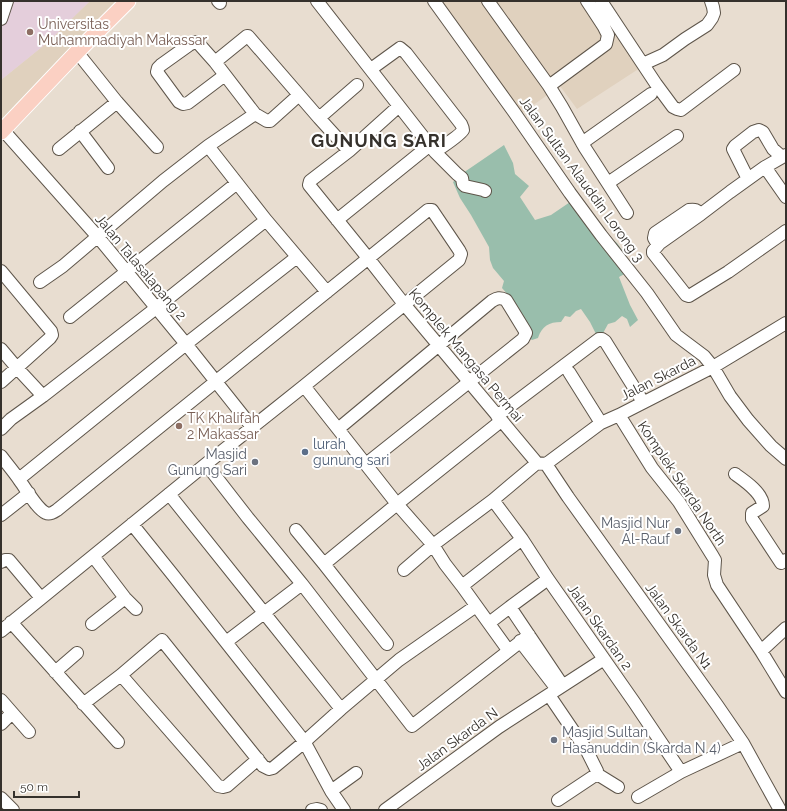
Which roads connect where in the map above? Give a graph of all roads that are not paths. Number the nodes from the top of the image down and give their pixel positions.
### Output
1 (7, 1) edge
2 (128, 1) edge
3 (317, 1) edge
4 (434, 1) edge
5 (488, 1) edge
6 (587, 1) edge
7 (601, 1) edge
8 (711, 1) edge
9 (1, 18) edge
10 (77, 52) junction
11 (215, 62) junction
12 (643, 64) junction
13 (371, 69) junction
14 (734, 70) dead end
15 (225, 75) junction
16 (357, 85) dead end
17 (549, 86) junction
18 (652, 94) dead end
19 (299, 95) junction
20 (118, 102) junction
21 (399, 106) junction
22 (255, 114) junction
23 (318, 118) junction
24 (2, 131) edge
25 (80, 131) junction
26 (678, 136) dead end
27 (582, 143) junction
28 (208, 146) junction
29 (157, 147) dead end
30 (433, 148) junction
31 (60, 149) dead end
32 (349, 151) junction
33 (784, 156) edge
34 (766, 167) junction
35 (108, 168) dead end
36 (748, 179) junction
37 (237, 183) junction
38 (608, 183) junction
39 (485, 191) dead end
40 (786, 197) edge
41 (627, 213) dead end
42 (266, 220) junction
43 (337, 220) junction
44 (786, 231) edge
45 (98, 237) junction
46 (297, 257) junction
47 (368, 258) junction
48 (1, 271) edge
49 (126, 272) junction
50 (40, 282) dead end
51 (327, 292) junction
52 (404, 304) junction
53 (156, 308) junction
54 (70, 317) dead end
55 (786, 323) edge
56 (186, 344) junction
57 (438, 346) junction
58 (1, 349) edge
59 (713, 367) junction
60 (17, 368) junction
61 (569, 372) dead end
62 (1, 382) edge
63 (216, 382) junction
64 (469, 382) junction
65 (304, 386) junction
66 (43, 396) junction
67 (643, 402) junction
68 (619, 415) junction
69 (499, 419) junction
70 (600, 423) junction
71 (252, 428) junction
72 (1, 429) edge
73 (338, 429) junction
74 (1, 456) edge
75 (786, 459) edge
76 (206, 464) junction
77 (366, 464) junction
78 (542, 464) junction
79 (736, 474) dead end
80 (19, 479) junction
81 (29, 493) junction
82 (169, 494) junction
83 (493, 500) junction
84 (397, 504) junction
85 (1, 515) edge
86 (132, 524) junction
87 (296, 530) dead end
88 (522, 539) junction
89 (433, 545) junction
90 (93, 556) junction
91 (1, 562) edge
92 (784, 562) edge
93 (324, 564) junction
94 (404, 570) dead end
95 (548, 579) junction
96 (302, 584) junction
97 (462, 586) junction
98 (41, 598) junction
99 (126, 598) junction
100 (476, 606) junction
101 (510, 607) junction
102 (136, 609) dead end
103 (264, 614) junction
104 (11, 622) junction
105 (489, 623) junction
106 (92, 624) dead end
107 (786, 628) edge
108 (1, 631) edge
109 (524, 638) junction
110 (226, 642) junction
111 (387, 644) dead end
112 (508, 650) junction
113 (761, 651) junction
114 (77, 653) dead end
115 (604, 659) junction
116 (540, 660) dead end
117 (55, 672) junction
118 (121, 676) junction
119 (377, 680) junction
120 (786, 692) edge
121 (549, 695) junction
122 (1, 700) edge
123 (84, 704) junction
124 (341, 709) junction
125 (12, 713) junction
126 (1, 724) edge
127 (30, 732) dead end
128 (118, 742) dead end
129 (305, 742) junction
130 (742, 743) junction
131 (258, 759) junction
132 (681, 772) junction
133 (356, 773) dead end
134 (597, 774) junction
135 (618, 788) dead end
136 (331, 791) junction
137 (638, 797) dead end
138 (1, 798) edge
139 (558, 800) dead end
140 (13, 810) edge
141 (312, 810) edge
142 (322, 810) edge
143 (344, 810) edge
144 (385, 810) edge
145 (780, 810) edge

1 - 9 street
2 - 10 main road
3 - 13 street
4 - 59 street, Jalan Sultan Alauddin Lorong 3
5 - 17 street
6 - 17 street
7 - 12 street
8 - 12 street
10 - 20 street
10 - 24 main road
11 - 15 street
11 - 15 street
11 - 19 street
12 - 14 street
13 - 21 street
13 - 30 street
15 - 22 street
16 - 23 street
17 - 27 street
18 - 27 street
19 - 22 street
19 - 23 street
20 - 25 street
20 - 29 street
21 - 30 street
21 - 32 street
22 - 28 street
23 - 32 street
24 - 45 street, Jalan Talasalapang 2
25 - 31 street
25 - 35 street
26 - 38 street
27 - 38 street
28 - 37 street
28 - 45 street
30 - 39 street
30 - 43 street
32 - 43 street, Komplek Mangasa Permai
33 - 34 street
33 - 36 street
34 - 36 street
34 - 40 street
36 - 44 street
37 - 42 street
37 - 49 street
38 - 41 street
42 - 46 street
42 - 53 street
43 - 47 street, Komplek Mangasa Permai
45 - 49 street, Jalan Talasalapang 2
45 - 50 street
46 - 51 street
46 - 56 street
47 - 51 street
47 - 52 street, Komplek Mangasa Permai
47 - 52 street
48 - 60 street
49 - 53 street, Jalan Talasalapang 2
49 - 54 street
51 - 63 street
52 - 57 street, Komplek Mangasa Permai
52 - 65 street
53 - 56 street, Jalan Talasalapang 2
53 - 66 street
55 - 59 street, Jalan Skarda
56 - 63 street, Jalan Talasalapang 2
56 - 80 street
57 - 64 street, Komplek Mangasa Permai
57 - 64 street
57 - 73 street
58 - 60 street
59 - 67 street, Jalan Skarda
59 - 75 street, Jalan Sultan Alauddin Lorong 3
60 - 62 street
60 - 66 street
61 - 70 street
63 - 71 street, Jalan Talasalapang 2
63 - 81 street
64 - 69 street, Komplek Mangasa Permai
64 - 77 street
65 - 71 street
65 - 73 street
66 - 72 street
67 - 68 street, Jalan Skarda
67 - 69 street
68 - 70 street, Jalan Skarda
68 - 113 street, Komplek Skarda North
69 - 78 street, Komplek Mangasa Permai
69 - 84 street
70 - 78 street, Jalan Skarda
71 - 76 street
73 - 77 street
74 - 80 street
76 - 82 street
76 - 96 street
77 - 84 street
78 - 83 street
78 - 130 street, Jalan Skarda N1
79 - 92 street
80 - 81 street
81 - 85 street
82 - 86 street
82 - 103 street
83 - 88 street, Jalan Skardan 2
83 - 89 street
84 - 89 street
84 - 93 street
86 - 90 street
86 - 110 street
87 - 93 street
88 - 95 street, Jalan Skardan 2
88 - 97 street
89 - 94 street
89 - 97 street
90 - 98 street
90 - 99 street
91 - 98 street
93 - 111 street
95 - 101 street
95 - 115 street, Jalan Skardan 2
96 - 103 street
96 - 119 street
97 - 100 street
98 - 104 street
99 - 102 street
99 - 106 street
100 - 105 street
100 - 119 street
101 - 105 street
101 - 109 street
103 - 110 street
103 - 124 street
104 - 108 street
104 - 117 street
105 - 112 street
107 - 113 street
109 - 112 street
109 - 116 street
110 - 129 street
112 - 119 street
113 - 120 street, Komplek Skarda North
114 - 117 street
115 - 121 street
115 - 132 street, Jalan Skardan 2
117 - 123 street
118 - 123 street
118 - 131 street
118 - 131 street
119 - 124 street
121 - 134 street
121 - 144 street, Jalan Skarda N
122 - 125 street
123 - 128 street
124 - 129 street
125 - 126 street
125 - 127 street
129 - 131 street
129 - 136 street
130 - 132 street
130 - 145 street, Jalan Skarda N1
132 - 137 street
133 - 136 street
134 - 135 street
134 - 139 street
136 - 143 street
138 - 140 street
141 - 142 street

